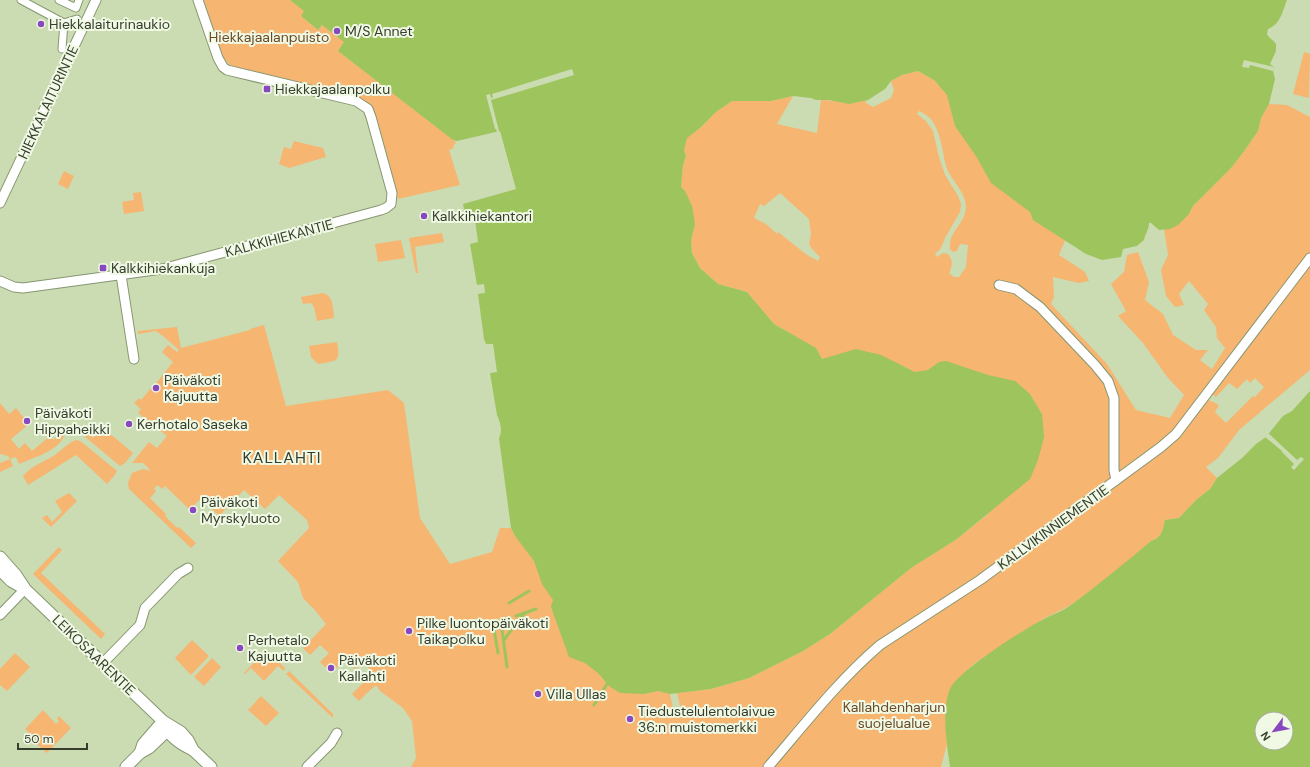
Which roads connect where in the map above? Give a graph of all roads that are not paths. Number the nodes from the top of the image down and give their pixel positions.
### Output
1 (21, 0) edge
2 (59, 0) edge
3 (79, 0) edge
4 (96, 0) edge
5 (198, 0) edge
6 (77, 19) dead end
7 (64, 23) junction
8 (62, 48) dead end
9 (0, 203) edge
10 (1310, 258) edge
11 (121, 275) junction
12 (0, 281) edge
13 (999, 285) dead end
14 (134, 359) dead end
15 (1116, 480) junction
16 (0, 557) edge
17 (188, 568) dead end
18 (0, 570) edge
19 (25, 589) junction
20 (0, 615) edge
21 (103, 663) junction
22 (165, 726) junction
23 (337, 733) dead end
24 (126, 767) edge
25 (211, 767) edge
26 (307, 767) edge
27 (768, 767) edge

1 - 7 street
2 - 3 street
4 - 9 street, HIEKKALAITURINTIE
5 - 11 street, KALKKIHIEKANTIE
6 - 7 street
7 - 8 street
10 - 15 street, KALLVIKINNIEMENTIE
11 - 12 street, KALKKIHIEKANTIE
11 - 14 street
13 - 15 street
15 - 27 street, KALLVIKINNIEMENTIE
16 - 19 street, LEIKOSAARENTIE
17 - 21 street
18 - 19 street, LEIKOSAARENTIE
19 - 20 street
19 - 21 street, LEIKOSAARENTIE
21 - 22 street, LEIKOSAARENTIE
22 - 24 street
22 - 25 street, LEIKOSAARENTIE
23 - 26 street

